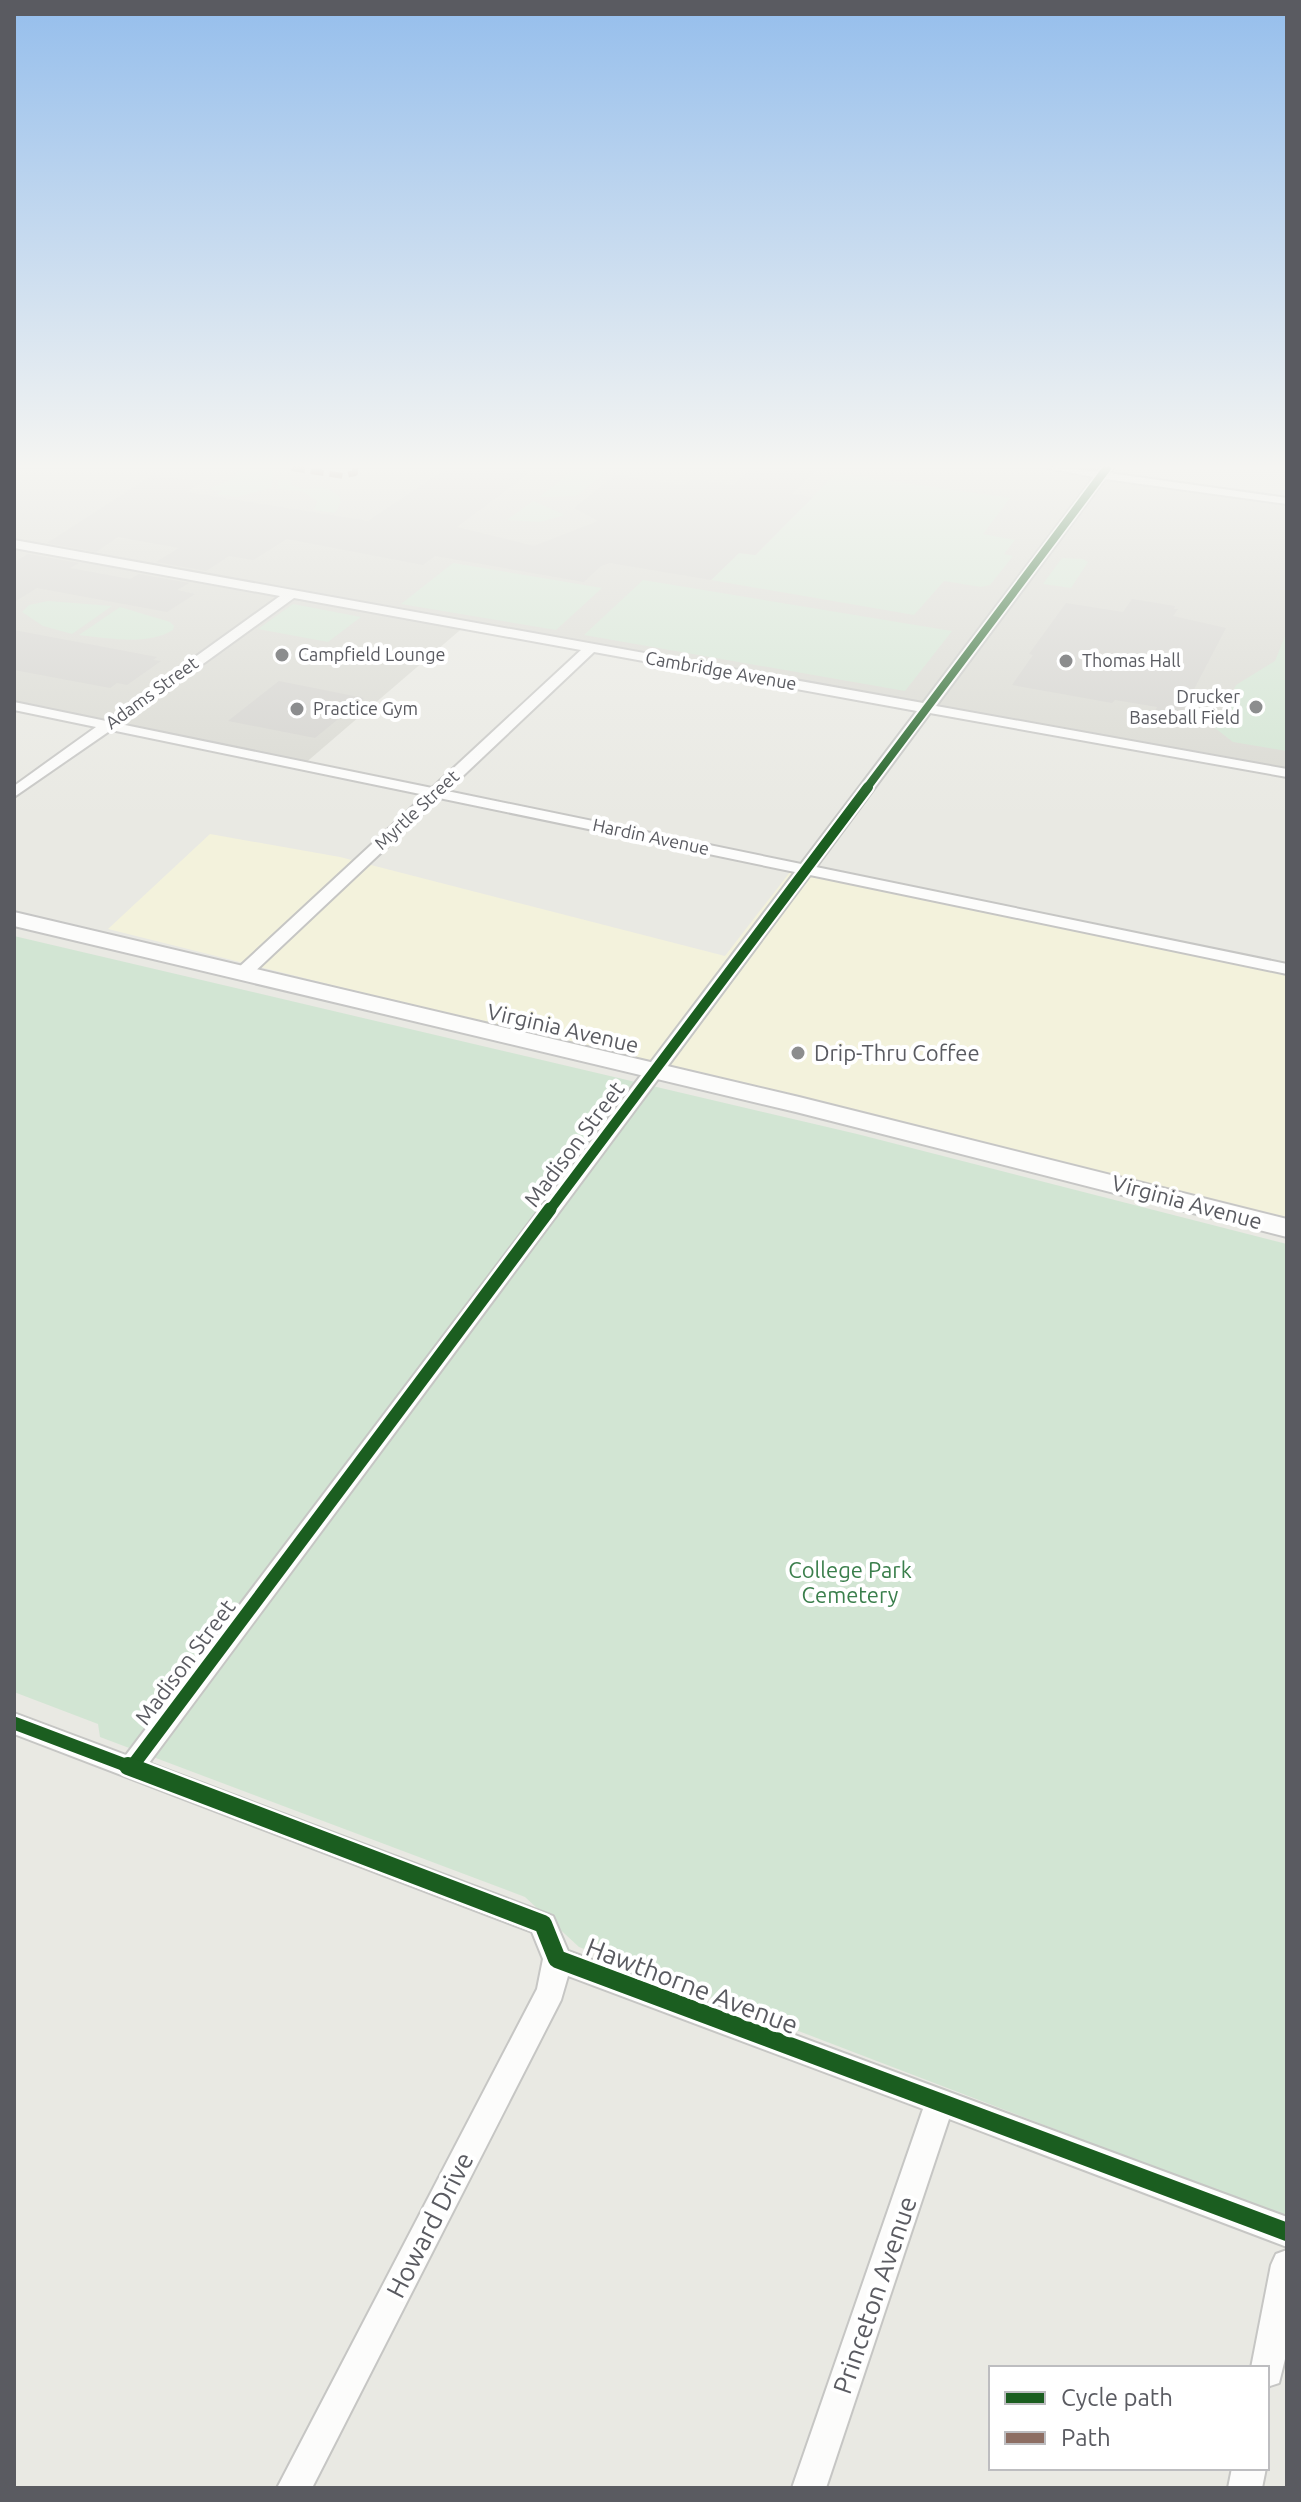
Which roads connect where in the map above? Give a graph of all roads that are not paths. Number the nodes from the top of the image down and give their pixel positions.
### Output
1 (238, 585) edge
2 (1019, 585) edge
3 (291, 594) junction
4 (591, 648) junction
5 (14, 706) edge
6 (926, 708) junction
7 (108, 725) junction
8 (1287, 773) edge
9 (436, 792) junction
10 (14, 793) edge
11 (806, 868) junction
12 (14, 919) edge
13 (1287, 969) edge
14 (243, 973) junction
15 (654, 1070) junction
16 (1287, 1228) edge
17 (14, 1723) edge
18 (131, 1768) junction
19 (557, 1959) junction
20 (940, 2102) junction
21 (1287, 2232) edge
22 (1287, 2265) edge
23 (1268, 2366) edge
24 (294, 2488) edge
25 (809, 2488) edge

1 - 3 street, Cambridge Avenue
2 - 6 street, Madison Street
3 - 4 street, Cambridge Avenue
3 - 7 street, Adams Street
4 - 6 street, Cambridge Avenue
4 - 9 street, Myrtle Street
5 - 7 street, Hardin Avenue
6 - 8 street, Cambridge Avenue
6 - 11 street, Madison Street
7 - 9 street, Hardin Avenue
7 - 10 street, Adams Street
9 - 11 street, Hardin Avenue
9 - 14 street, Myrtle Street
11 - 13 street, Hardin Avenue
11 - 15 street, Madison Street
12 - 14 main road, Virginia Avenue
14 - 15 main road, Virginia Avenue
15 - 16 main road, Virginia Avenue
15 - 18 street, Madison Street
17 - 18 street, Hawthorne Avenue
18 - 19 street, Hawthorne Avenue
19 - 20 street, Hawthorne Avenue
19 - 24 street, Howard Drive
20 - 21 street, Hawthorne Avenue
20 - 25 street, Princeton Avenue
22 - 23 street

